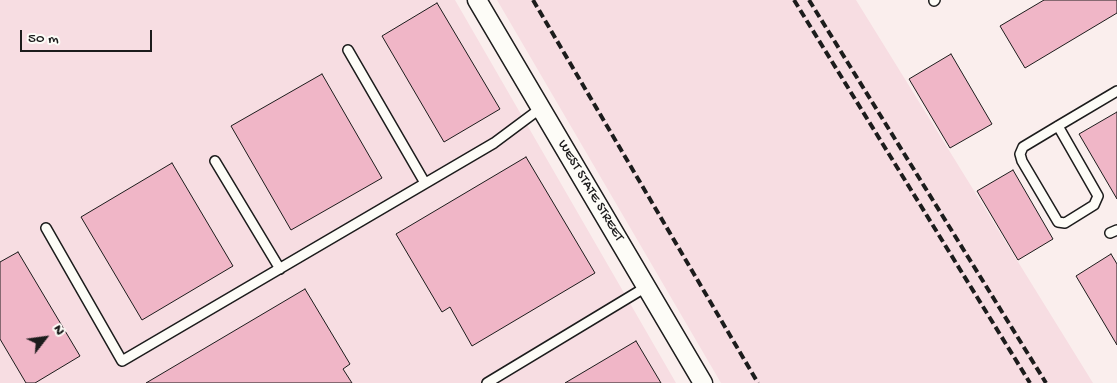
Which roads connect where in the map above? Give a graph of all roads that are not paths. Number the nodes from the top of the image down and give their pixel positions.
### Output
1 (477, 0) edge
2 (348, 50) dead end
3 (1117, 92) edge
4 (541, 108) junction
5 (1058, 126) junction
6 (215, 160) dead end
7 (426, 183) junction
8 (46, 228) dead end
9 (280, 269) junction
10 (646, 287) junction
11 (487, 383) edge
12 (703, 383) edge

1 - 4 street, WEST STATE STREET
2 - 7 lane
3 - 5 lane
4 - 7 lane
4 - 10 street, WEST STATE STREET
5 - 5 lane
6 - 9 lane
7 - 9 lane
8 - 9 lane
10 - 11 lane
10 - 12 street, WEST STATE STREET

